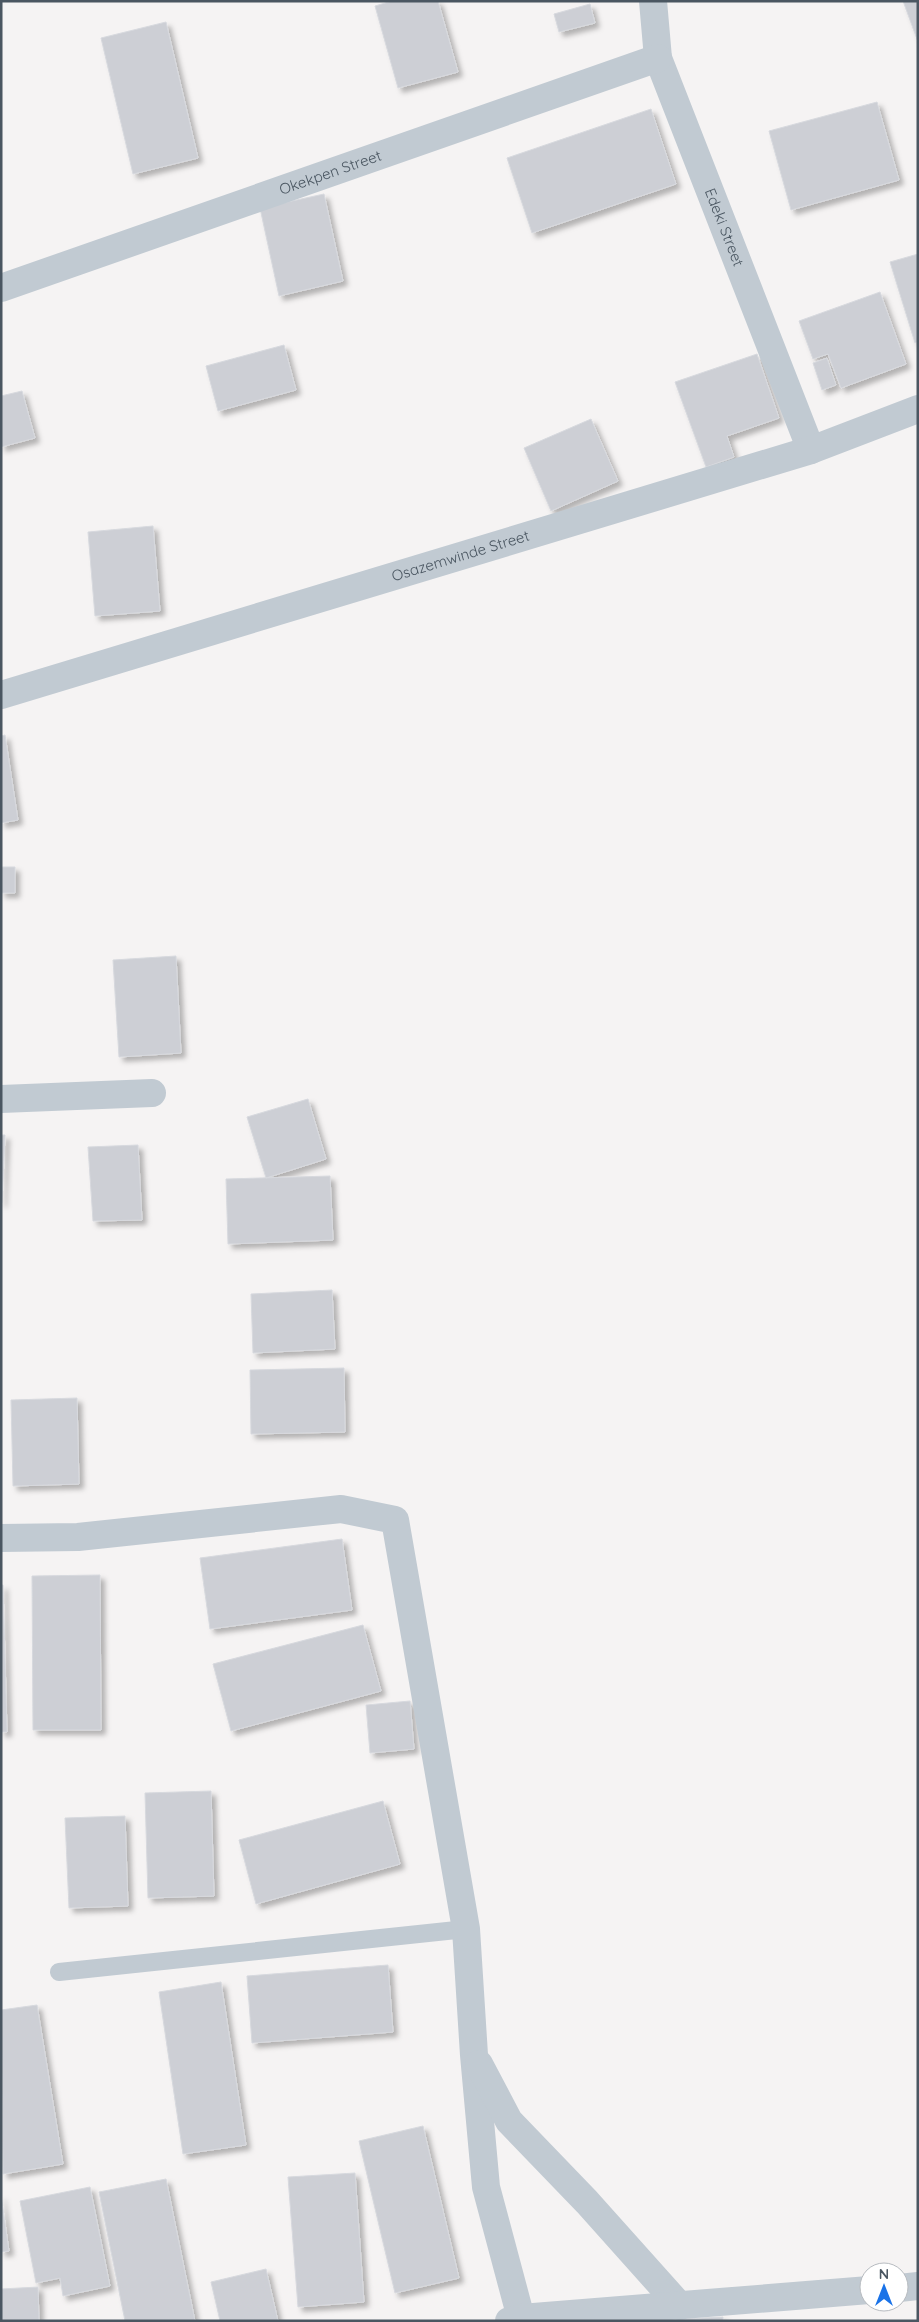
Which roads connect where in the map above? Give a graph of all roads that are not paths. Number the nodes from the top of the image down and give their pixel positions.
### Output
1 (652, 1) edge
2 (658, 58) junction
3 (1, 288) edge
4 (918, 388) edge
5 (918, 409) edge
6 (877, 425) junction
7 (811, 450) junction
8 (1, 695) edge
9 (152, 1094) dead end
10 (1, 1100) edge
11 (1, 1538) edge
12 (466, 1929) junction
13 (59, 1972) dead end
14 (474, 2055) junction
15 (859, 2292) edge
16 (680, 2306) junction
17 (768, 2310) edge
18 (515, 2319) edge

1 - 2 street, Edeki Street
2 - 3 street, Okekpen Street
2 - 7 street, Edeki Street
4 - 6 street
5 - 6 street, Osazemwinde Street
6 - 7 street, Osazemwinde Street
7 - 8 street, Osazemwinde Street
9 - 10 street
11 - 12 street
12 - 13 lane
12 - 14 street
14 - 16 street
14 - 18 street
15 - 17 street
16 - 17 street
16 - 18 street

